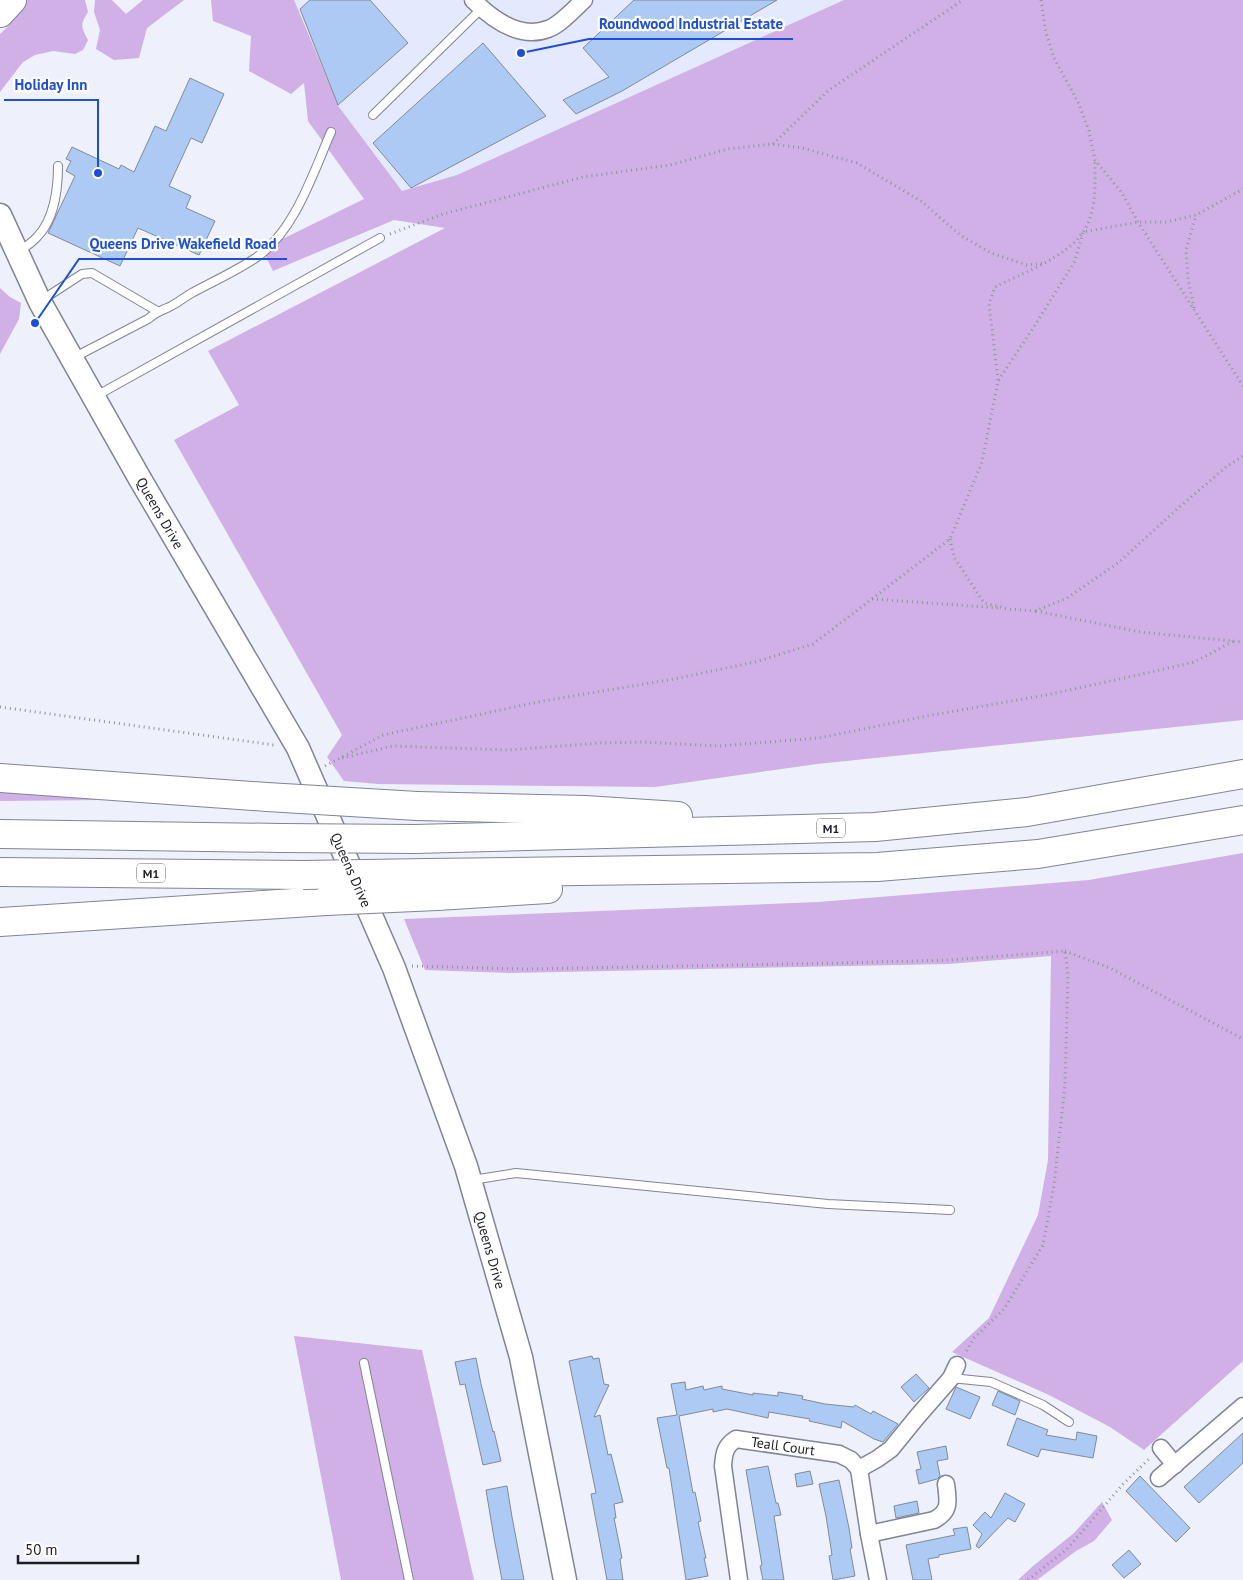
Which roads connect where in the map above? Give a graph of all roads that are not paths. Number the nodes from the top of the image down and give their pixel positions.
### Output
1 (12, 0) edge
2 (584, 0) edge
3 (477, 4) edge
4 (0, 13) edge
5 (373, 115) dead end
6 (331, 132) dead end
7 (58, 166) dead end
8 (0, 215) edge
9 (380, 238) road end
10 (17, 253) junction
11 (40, 302) junction
12 (157, 311) junction
13 (72, 359) junction
14 (94, 397) junction
15 (1243, 774) edge
16 (0, 778) edge
17 (1243, 820) edge
18 (875, 827) junction
19 (0, 834) edge
20 (0, 872) edge
21 (432, 885) junction
22 (0, 922) edge
23 (470, 1180) junction
24 (950, 1210) dead end
25 (364, 1363) dead end
26 (954, 1372) joint
27 (1243, 1406) edge
28 (1069, 1422) dead end
29 (1161, 1448) road end
30 (1175, 1465) junction
31 (859, 1469) junction
32 (1159, 1478) dead end
33 (946, 1484) dead end
34 (869, 1534) junction
35 (409, 1580) edge
36 (565, 1580) edge
37 (740, 1580) edge
38 (878, 1580) edge

1 - 4 highway
2 - 3 street
3 - 5 lane
6 - 12 lane
7 - 10 lane
8 - 10 street, Queens Drive
9 - 14 lane
10 - 11 street, Queens Drive
11 - 12 lane
11 - 13 street, Queens Drive
12 - 13 lane
13 - 14 street, Queens Drive
14 - 23 street, Queens Drive
15 - 18 highway, M1
16 - 18 highway, bridge
17 - 21 highway, M1
18 - 19 highway, M1, bridge
20 - 21 highway, M1, bridge
21 - 22 highway, bridge
23 - 24 lane
23 - 36 street, Queens Drive
25 - 35 lane
26 - 28 lane
26 - 31 street
27 - 30 street
29 - 30 street
30 - 32 street
31 - 34 street
31 - 37 street, Teall Court
33 - 34 street
34 - 38 street

